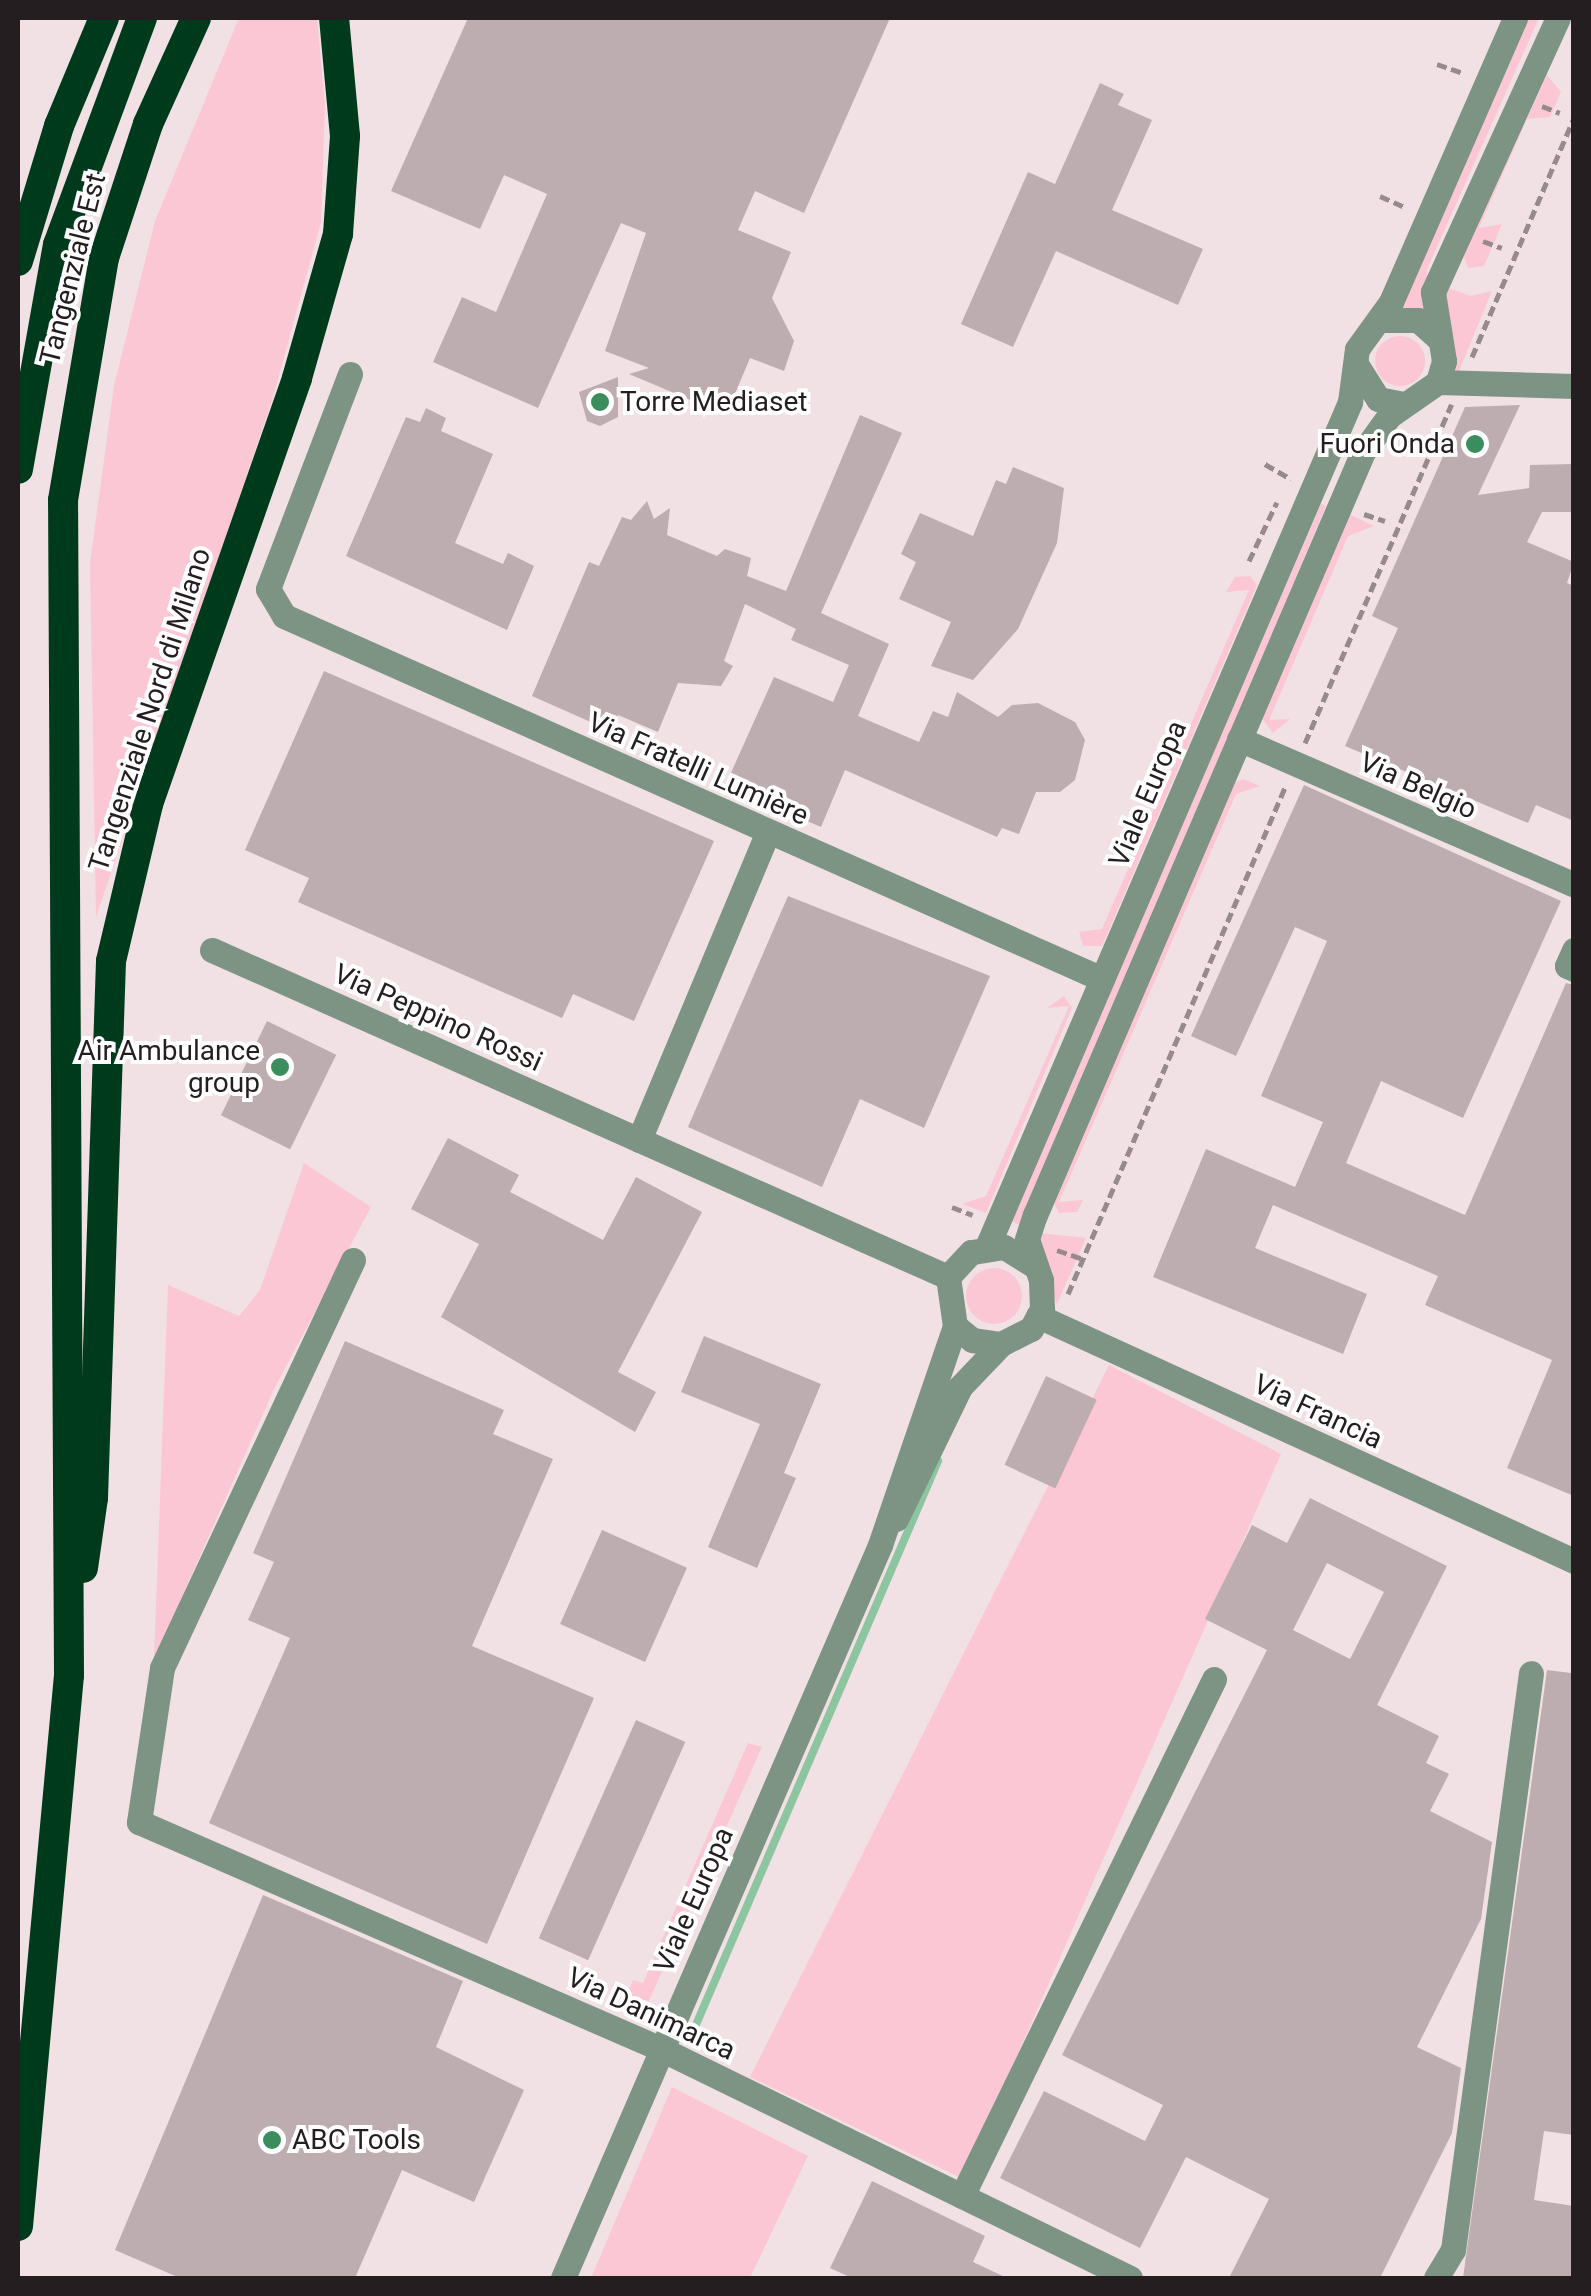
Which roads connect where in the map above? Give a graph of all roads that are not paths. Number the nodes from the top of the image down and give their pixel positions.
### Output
1 (104, 18) edge
2 (142, 18) edge
3 (196, 18) edge
4 (334, 18) edge
5 (1515, 18) edge
6 (1558, 18) edge
7 (18, 261) edge
8 (1381, 320) junction
9 (1438, 338) junction
10 (1356, 364) junction
11 (350, 374) dead end
12 (1449, 384) junction
13 (1574, 386) edge
14 (1404, 404) junction
15 (18, 469) edge
16 (1239, 739) junction
17 (768, 832) junction
18 (1574, 885) edge
19 (212, 950) dead end
20 (1574, 950) edge
21 (1574, 968) edge
22 (1102, 979) junction
23 (640, 1140) junction
24 (987, 1246) junction
25 (353, 1260) dead end
26 (1033, 1265) junction
27 (948, 1277) junction
28 (1047, 1320) junction
29 (955, 1326) junction
30 (1001, 1344) junction
31 (880, 1545) junction
32 (1574, 1562) edge
33 (1531, 1673) dead end
34 (69, 1676) junction
35 (1214, 1678) dead end
36 (661, 2049) junction
37 (962, 2196) junction
38 (18, 2226) edge
39 (563, 2278) edge
40 (1130, 2278) edge
41 (1436, 2278) edge

1 - 7 highway
2 - 15 highway, Tangenziale Est
3 - 34 highway, Tangenziale Est
4 - 34 highway, Tangenziale Nord di Milano
5 - 8 street, Viale Europa
6 - 9 street
8 - 9 street
8 - 10 street, Viale Europa
9 - 12 street
10 - 14 street
10 - 22 street, Viale Europa
11 - 17 street, Via Fratelli Lumière
12 - 13 street
12 - 14 street
14 - 16 street
16 - 18 street, Via Belgio
16 - 26 street
17 - 22 street, Via Fratelli Lumière
17 - 23 street
19 - 23 street, Via Peppino Rossi
20 - 21 street
22 - 24 street, Viale Europa
23 - 27 street, Via Peppino Rossi
24 - 26 street
24 - 27 street, Viale Europa
25 - 36 street, Via Danimarca
26 - 28 street
27 - 29 street, Viale Europa
28 - 30 street, Viale Europa
28 - 32 street, Via Francia
29 - 30 street
29 - 31 street, Viale Europa
30 - 31 street, Viale Europa
31 - 36 street, Viale Europa
33 - 41 street
34 - 38 highway, Tangenziale Est
35 - 37 street
36 - 37 street, Via Danimarca
36 - 39 street, Viale Europa
37 - 40 street, Via Danimarca

